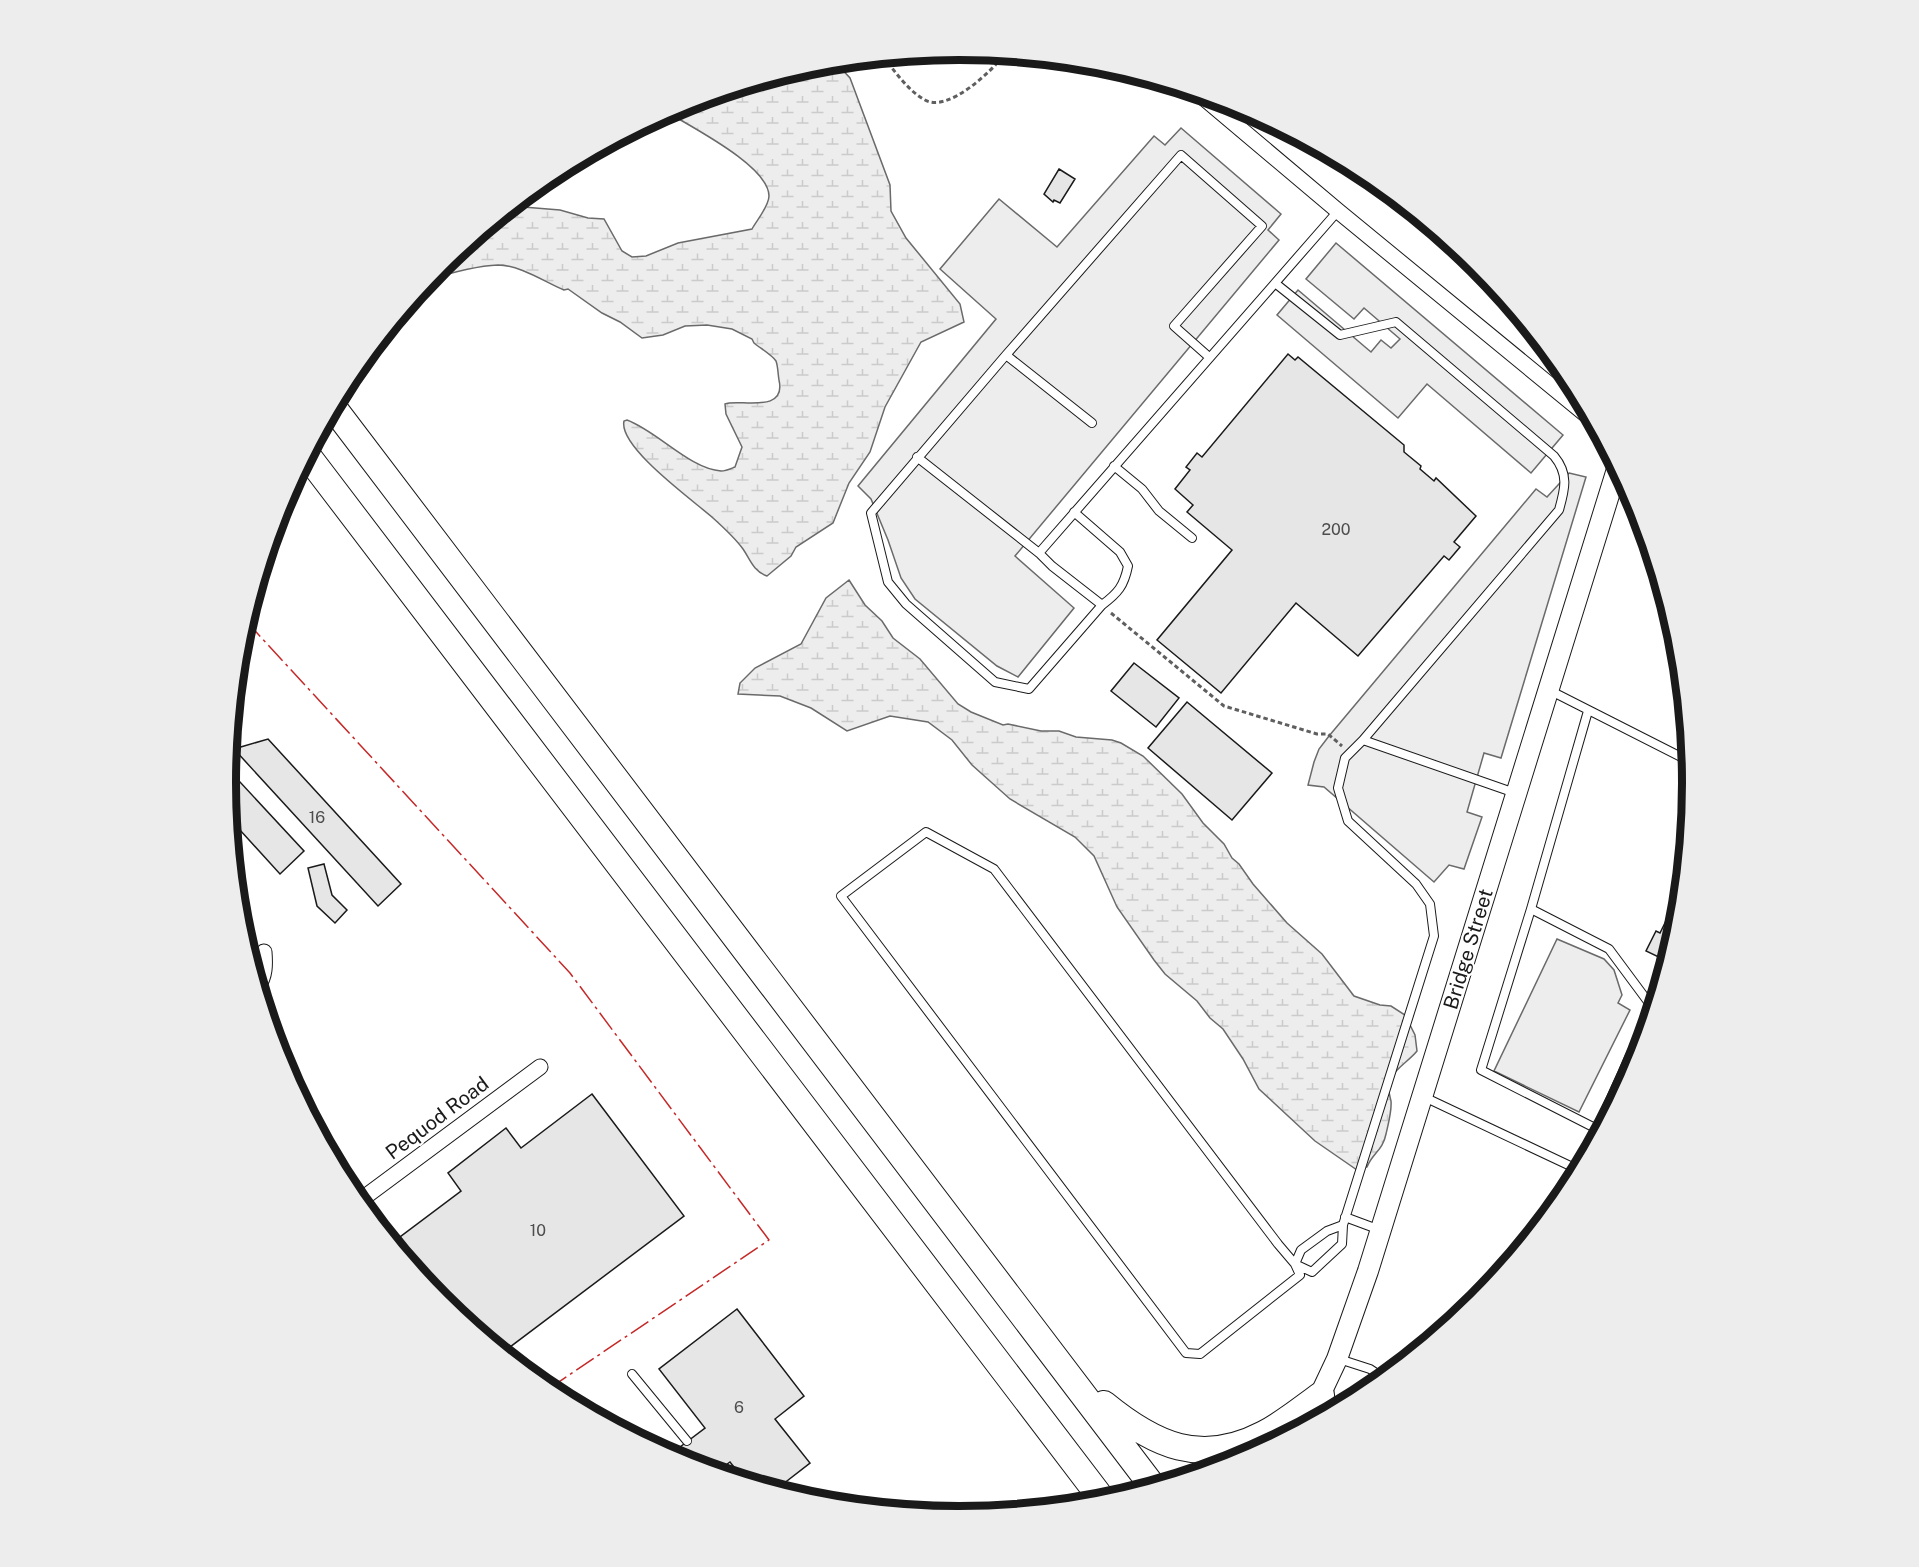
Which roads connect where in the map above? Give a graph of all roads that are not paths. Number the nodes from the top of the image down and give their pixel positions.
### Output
1 (1214, 107) edge
2 (1338, 211) junction
3 (1275, 283) junction
4 (1005, 355) junction
5 (1209, 357) junction
6 (1577, 407) edge
7 (338, 413) edge
8 (1092, 423) dead end
9 (917, 457) junction
10 (312, 461) edge
11 (1114, 466) junction
12 (1614, 478) edge
13 (1074, 512) junction
14 (1192, 538) dead end
15 (1039, 553) junction
16 (1102, 606) junction
17 (1549, 690) junction
18 (1588, 711) junction
19 (1363, 740) junction
20 (1682, 757) edge
21 (1516, 794) junction
22 (1531, 909) junction
23 (264, 952) dead end
24 (263, 977) edge
25 (1649, 1002) edge
26 (540, 1067) dead end
27 (1421, 1096) junction
28 (1595, 1128) edge
29 (1572, 1167) edge
30 (366, 1196) edge
31 (1344, 1221) junction
32 (1380, 1230) junction
33 (1295, 1264) junction
34 (1337, 1359) junction
35 (632, 1374) dead end
36 (1376, 1374) edge
37 (1070, 1376) junction
38 (1321, 1395) junction
39 (1024, 1396) junction
40 (1311, 1415) edge
41 (687, 1441) dead end
42 (1149, 1481) edge
43 (1099, 1493) edge
44 (1087, 1495) edge

1 - 2 street
2 - 3 lane
2 - 6 street
3 - 5 lane
3 - 19 lane
4 - 5 lane
4 - 8 lane
4 - 9 lane
5 - 11 lane
7 - 37 highway
9 - 15 lane
9 - 16 lane
10 - 39 highway
11 - 13 lane
11 - 14 lane
12 - 17 street, Bridge Street
13 - 15 lane
13 - 16 lane
15 - 16 lane
17 - 18 lane
17 - 21 street, Bridge Street
18 - 20 lane
18 - 22 lane
19 - 21 lane
19 - 31 lane
21 - 27 street, Bridge Street
22 - 25 lane
22 - 28 lane
23 - 24 street
26 - 30 street, Pequod Road
27 - 29 lane
27 - 32 street, Bridge Street
31 - 32 lane
31 - 33 lane
31 - 33 lane
32 - 34 street, Bridge Street
33 - 33 lane
34 - 36 lane
34 - 38 street, Bridge Street
35 - 41 lane
37 - 38 highway
37 - 42 highway
38 - 40 street, Bridge Street
39 - 43 highway
39 - 44 highway

